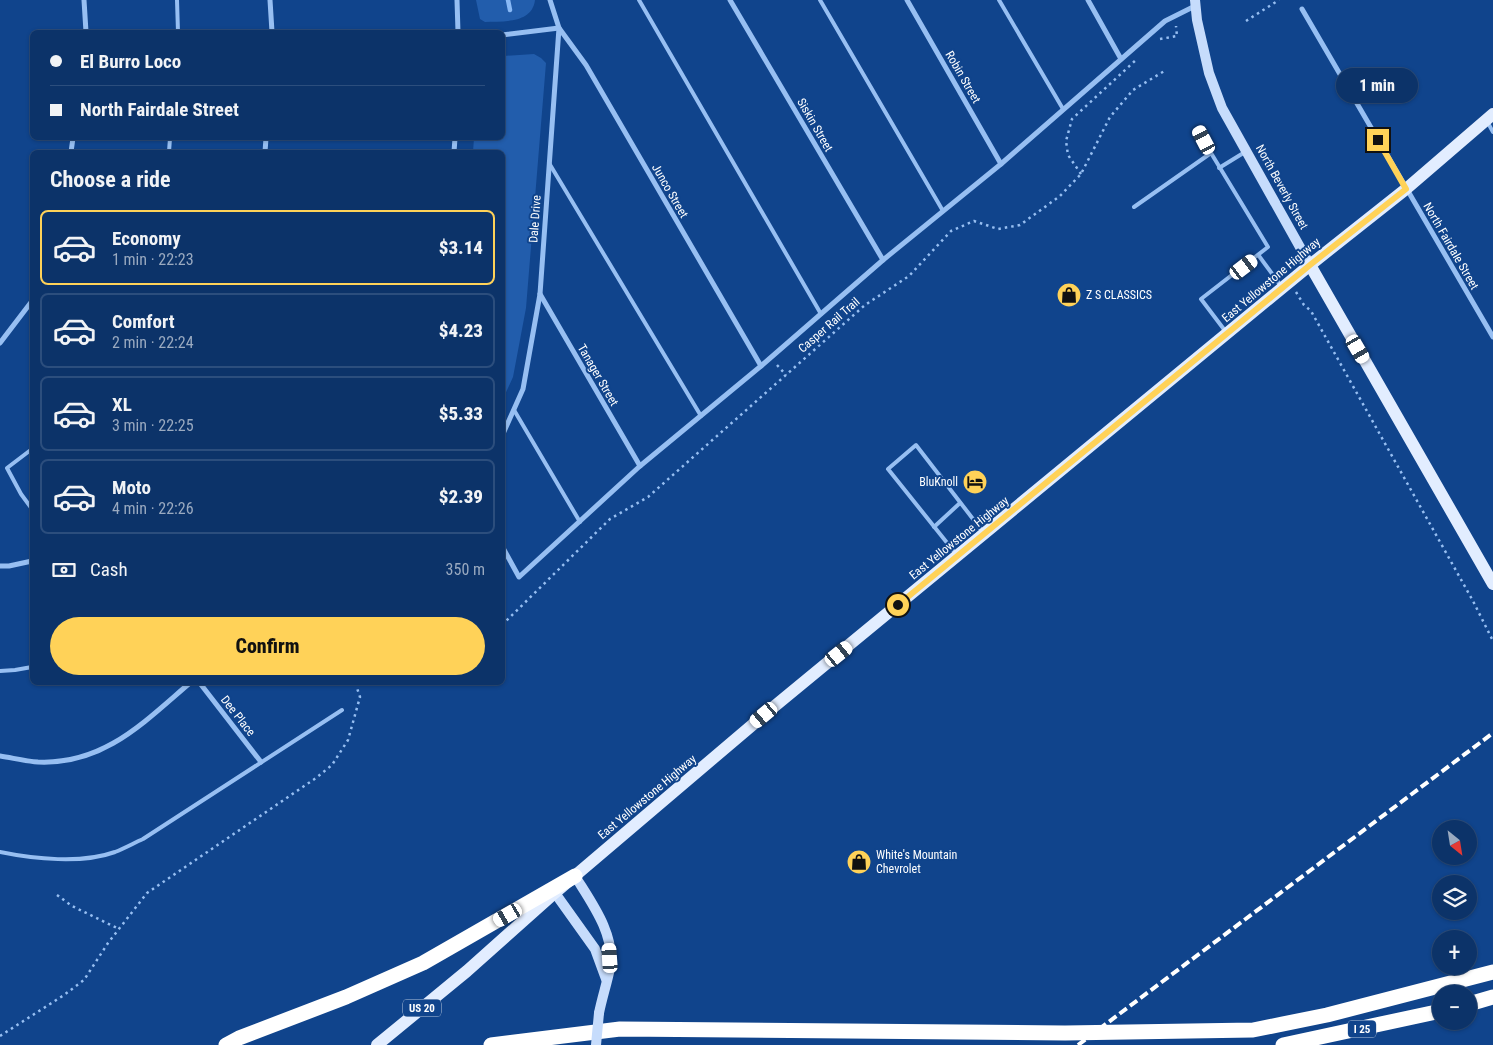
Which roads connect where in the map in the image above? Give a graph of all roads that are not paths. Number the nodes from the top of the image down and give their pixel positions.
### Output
1 (84, 0) edge
2 (177, 0) edge
3 (270, 0) edge
4 (458, 0) edge
5 (550, 0) edge
6 (639, 0) edge
7 (730, 0) edge
8 (820, 0) edge
9 (907, 0) edge
10 (999, 0) edge
11 (1088, 0) edge
12 (1195, 3) edge
13 (1302, 9) dead end
14 (559, 28) junction
15 (86, 30) edge
16 (178, 30) edge
17 (272, 30) edge
18 (458, 30) edge
19 (505, 35) edge
20 (1122, 58) junction
21 (1063, 109) junction
22 (1490, 117) edge
23 (1198, 128) dead end
24 (1493, 132) edge
25 (1247, 151) junction
26 (1211, 153) junction
27 (549, 164) junction
28 (1001, 164) junction
29 (1219, 168) junction
30 (1406, 189) junction
31 (1134, 207) dead end
32 (944, 210) junction
33 (1258, 256) junction
34 (883, 260) junction
35 (1310, 265) junction
36 (1286, 286) junction
37 (540, 294) junction
38 (30, 304) edge
39 (821, 314) junction
40 (1228, 334) junction
41 (1493, 338) edge
42 (0, 344) edge
43 (761, 366) junction
44 (514, 410) junction
45 (700, 416) junction
46 (505, 430) edge
47 (30, 451) edge
48 (640, 466) junction
49 (960, 503) junction
50 (30, 506) edge
51 (580, 522) junction
52 (934, 527) junction
53 (985, 534) junction
54 (505, 551) edge
55 (957, 556) junction
56 (30, 561) edge
57 (0, 566) edge
58 (1493, 583) edge
59 (30, 667) edge
60 (0, 671) edge
61 (187, 685) edge
62 (201, 685) edge
63 (342, 710) dead end
64 (0, 756) edge
65 (261, 762) junction
66 (0, 852) edge
67 (575, 876) junction
68 (555, 893) junction
69 (1493, 972) edge
70 (606, 979) junction
71 (1493, 997) edge
72 (1477, 1002) edge
73 (1432, 1013) edge
74 (226, 1045) edge
75 (377, 1045) edge
76 (491, 1045) edge
77 (596, 1045) edge
78 (1283, 1045) edge

1 - 15 street
2 - 16 lane
3 - 17 street
4 - 18 street
5 - 14 street, Dale Drive
6 - 39 lane
7 - 34 street, Siskin Street
8 - 32 lane
9 - 28 street, Robin Street
10 - 21 lane
11 - 20 street
12 - 20 street
12 - 25 main road, North Beverly Street
13 - 30 street, North Fairdale Street
14 - 19 street
14 - 27 street, Dale Drive
14 - 43 street, Junco Street
20 - 21 street
21 - 28 street
22 - 24 lane
22 - 30 main road, East Yellowstone Highway
23 - 26 lane
25 - 29 lane
25 - 35 main road, North Beverly Street
26 - 29 lane
26 - 31 lane
27 - 37 street, Dale Drive
27 - 45 lane
28 - 32 street
29 - 33 lane
30 - 35 main road, East Yellowstone Highway
30 - 41 street, North Fairdale Street
32 - 34 street
33 - 36 lane
33 - 40 lane
34 - 39 street
35 - 36 main road, East Yellowstone Highway
35 - 58 main road, North Beverly Street
36 - 40 main road, East Yellowstone Highway
37 - 44 street, Dale Drive
37 - 48 street, Tanager Street
38 - 42 street
39 - 43 street
40 - 53 main road, East Yellowstone Highway
43 - 45 street
44 - 46 street, Dale Drive
44 - 51 lane
45 - 48 street
47 - 50 lane
48 - 51 street
49 - 52 lane
49 - 52 lane
49 - 53 lane
51 - 54 street
52 - 55 lane
53 - 55 main road, East Yellowstone Highway
55 - 67 main road, East Yellowstone Highway
56 - 57 street
59 - 60 lane
61 - 64 street
62 - 65 street, Dee Place
63 - 65 lane
65 - 66 lane
67 - 68 main road, East Yellowstone Highway / US 20
67 - 70 main road
67 - 74 highway
68 - 70 main road
68 - 75 main road, East Yellowstone Highway / US 20
69 - 76 highway, I 25
70 - 77 main road, bridge
71 - 72 highway
73 - 78 highway, I 25

